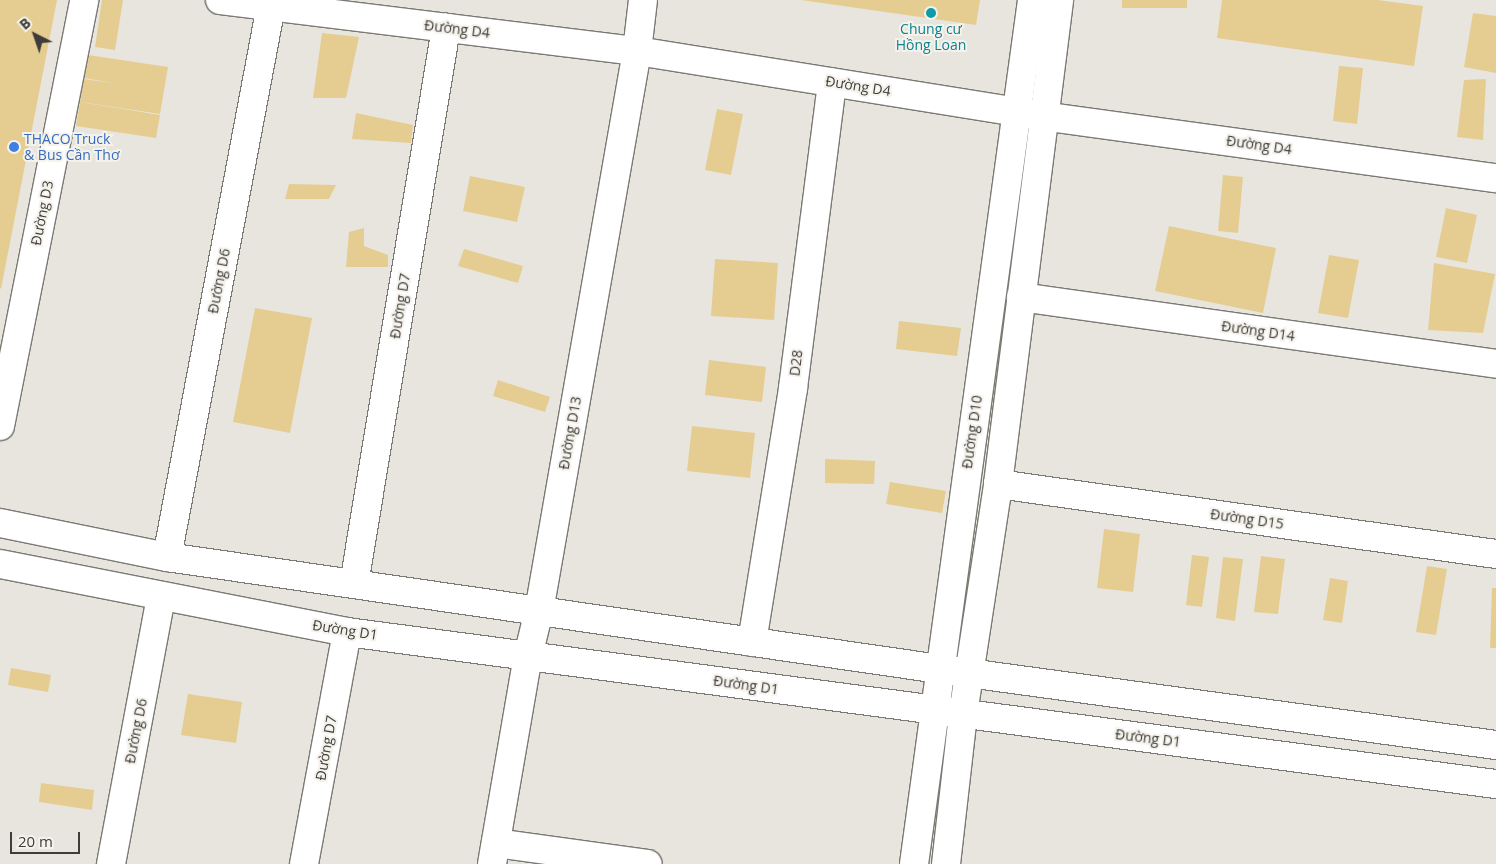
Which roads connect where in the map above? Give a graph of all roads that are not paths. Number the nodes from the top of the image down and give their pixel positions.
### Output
1 (84, 0) edge
2 (220, 0) edge
3 (643, 0) edge
4 (1032, 0) edge
5 (1059, 0) edge
6 (271, 6) junction
7 (446, 28) junction
8 (637, 51) junction
9 (832, 82) junction
10 (1030, 114) junction
11 (1496, 178) edge
12 (1021, 297) junction
13 (1496, 364) edge
14 (0, 426) edge
15 (998, 484) junction
16 (0, 523) edge
17 (1496, 554) edge
18 (167, 557) junction
19 (0, 564) edge
20 (354, 584) junction
21 (161, 598) junction
22 (539, 611) junction
23 (347, 632) junction
24 (752, 642) junction
25 (528, 656) junction
26 (939, 669) junction
27 (969, 673) junction
28 (934, 710) junction
29 (963, 714) junction
30 (1496, 745) edge
31 (1496, 784) edge
32 (494, 853) edge
33 (110, 864) edge
34 (304, 864) edge
35 (648, 864) edge
36 (914, 864) edge
37 (946, 864) edge

1 - 14 street, Đường D3
2 - 6 street, Đường D4
3 - 8 street, Đường D13
4 - 10 street, Đường D10
5 - 10 street, Đường D10
6 - 7 street, Đường D4
6 - 18 street, Đường D6
7 - 8 street, Đường D4
7 - 20 street, Đường D7
8 - 9 street, Đường D4
8 - 22 street, Đường D13
9 - 10 street, Đường D4
9 - 24 street, D28
10 - 11 street, Đường D4
10 - 12 street, Đường D10
10 - 26 street, Đường D10
12 - 13 street, Đường D14
12 - 15 street, Đường D10
15 - 17 street, Đường D15
15 - 27 street, Đường D10
16 - 18 street
18 - 20 street
19 - 21 street, Đường D1
20 - 22 street
21 - 23 street, Đường D1
21 - 33 street, Đường D6
22 - 24 street
22 - 25 street, Đường D13
23 - 25 street, Đường D1
23 - 34 street, Đường D7
24 - 26 street
25 - 28 street, Đường D1
25 - 32 street, Đường D13
26 - 27 street
26 - 28 street, Đường D10
27 - 29 street, Đường D10
27 - 30 street
28 - 29 street, Đường D1
28 - 36 street, Đường D10
29 - 31 street, Đường D1
29 - 37 street, Đường D10
32 - 35 street

